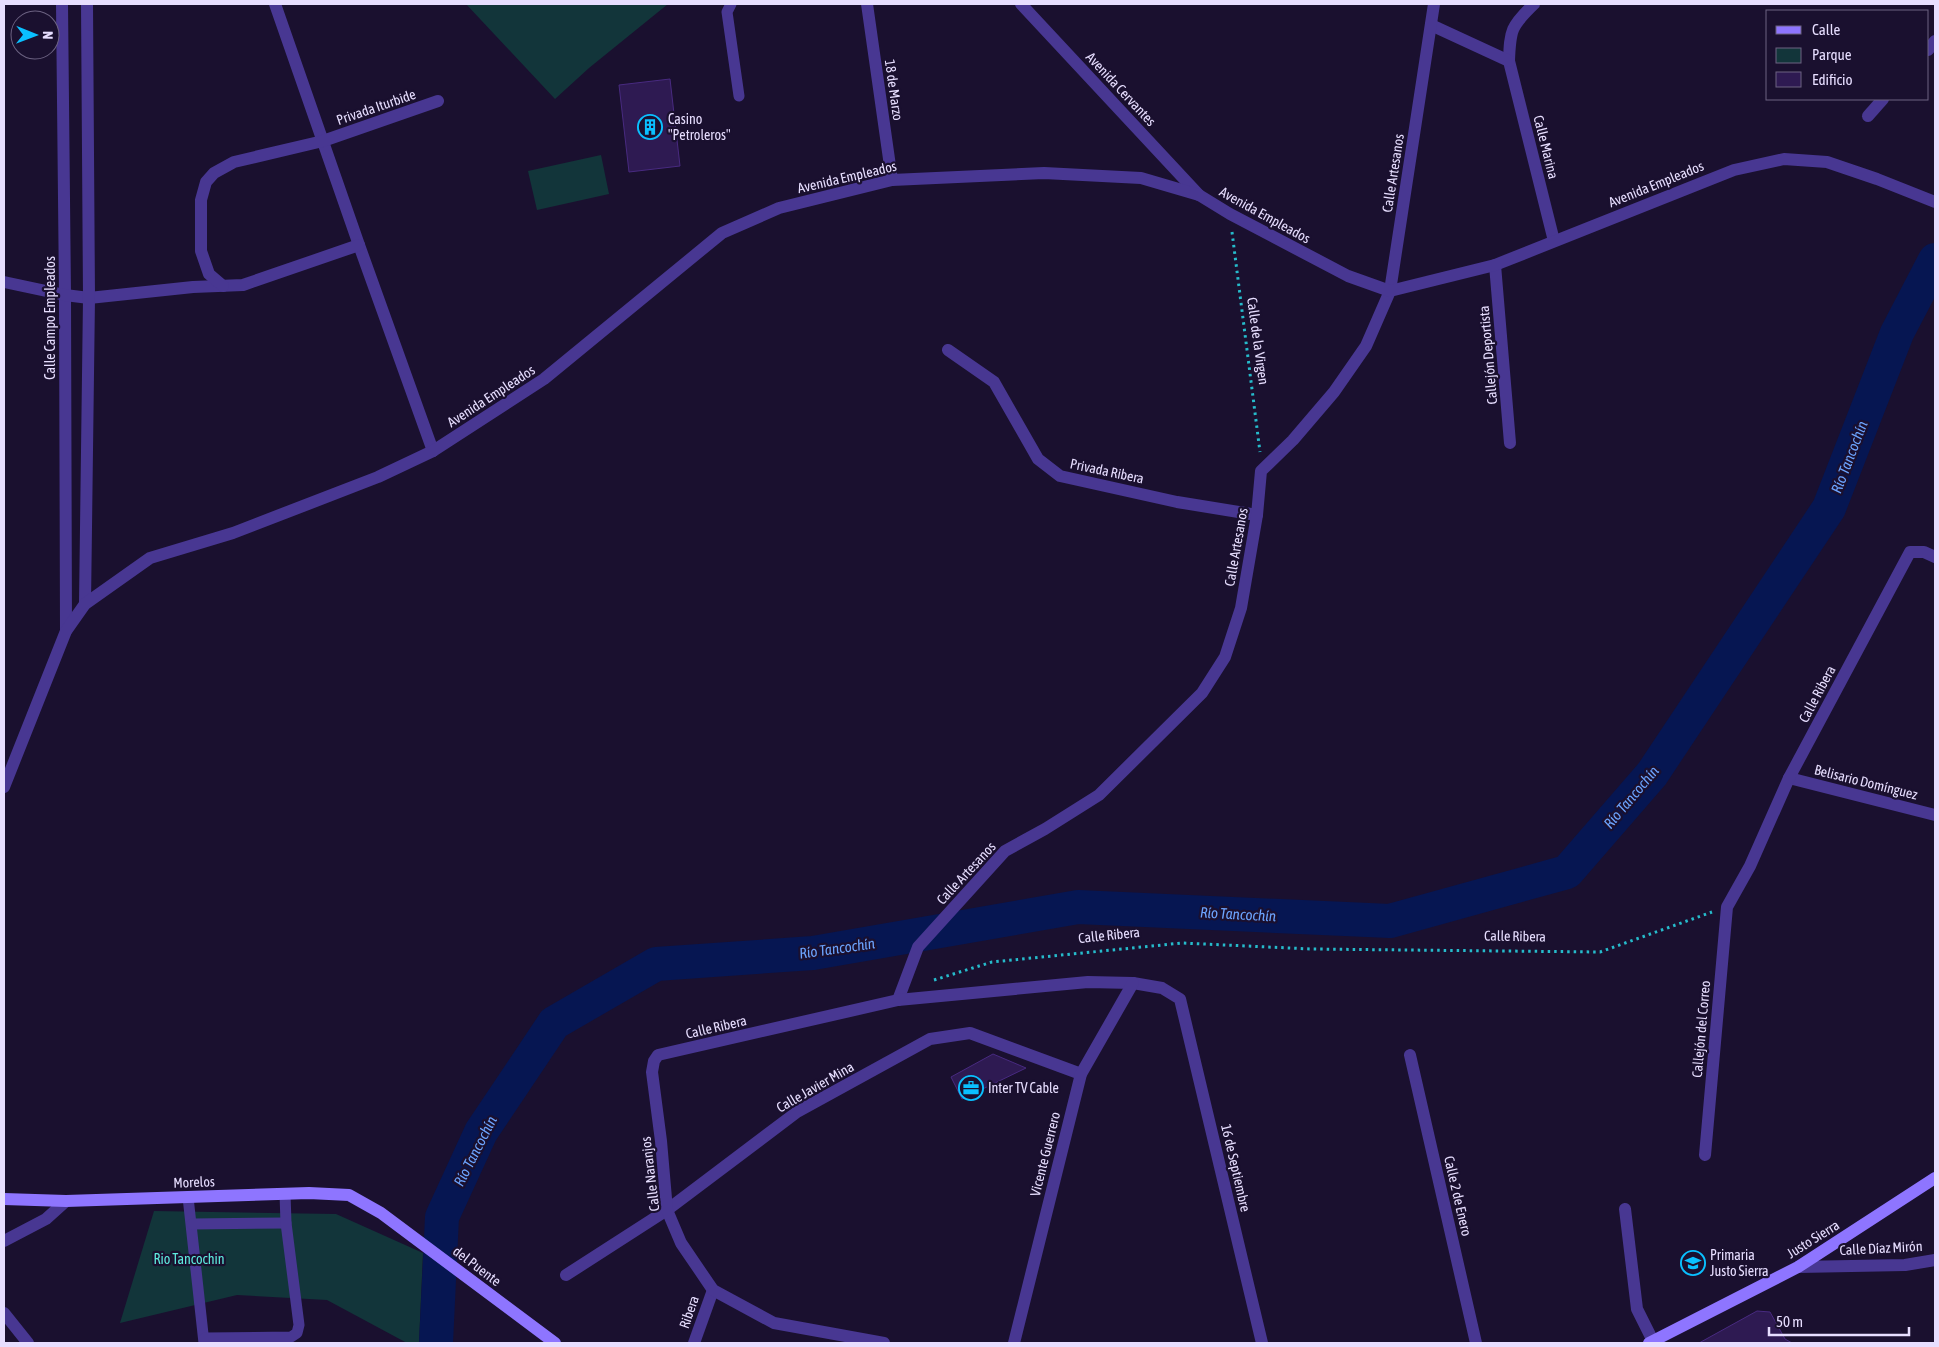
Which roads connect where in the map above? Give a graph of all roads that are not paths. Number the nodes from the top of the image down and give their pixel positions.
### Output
1 (62, 4) edge
2 (87, 4) edge
3 (275, 4) edge
4 (731, 4) edge
5 (867, 4) edge
6 (1021, 4) edge
7 (1434, 4) edge
8 (1534, 4) edge
9 (1431, 25) junction
10 (1509, 61) junction
11 (739, 96) dead end
12 (1882, 100) edge
13 (438, 101) dead end
14 (1868, 116) dead end
15 (323, 141) junction
16 (892, 180) junction
17 (1199, 195) junction
18 (1935, 202) edge
19 (1554, 241) junction
20 (359, 245) junction
21 (1495, 265) junction
22 (4, 282) edge
23 (223, 286) junction
24 (1390, 292) junction
25 (65, 295) junction
26 (89, 298) junction
27 (948, 350) dead end
28 (1510, 443) dead end
29 (433, 451) junction
30 (1258, 515) junction
31 (1935, 557) edge
32 (85, 604) junction
33 (66, 631) junction
34 (1789, 778) junction
35 (4, 787) edge
36 (1935, 815) edge
37 (1727, 907) joint
38 (1133, 983) junction
39 (1180, 999) joint
40 (898, 1000) junction
41 (1410, 1055) dead end
42 (652, 1072) joint
43 (1081, 1074) junction
44 (1705, 1154) dead end
45 (1935, 1178) edge
46 (284, 1194) junction
47 (188, 1197) junction
48 (4, 1199) edge
49 (66, 1201) junction
50 (1626, 1209) dead end
51 (667, 1210) junction
52 (381, 1213) joint
53 (286, 1223) junction
54 (192, 1224) junction
55 (4, 1241) edge
56 (1935, 1260) edge
57 (1798, 1266) junction
58 (566, 1275) dead end
59 (713, 1290) junction
60 (4, 1313) edge
61 (205, 1341) edge
62 (26, 1342) edge
63 (555, 1343) edge
64 (694, 1343) edge
65 (884, 1343) edge
66 (1014, 1343) edge
67 (1262, 1343) edge
68 (1476, 1343) edge
69 (1652, 1343) edge

1 - 25 street, Calle Campo Empleados
2 - 26 street
3 - 15 street
4 - 11 lane
5 - 16 street, 18 de Marzo
6 - 17 street, Avenida Cervantes
7 - 9 street, Calle Artesanos
8 - 10 street, Calle Marina
9 - 10 street
9 - 24 street, Calle Artesanos
10 - 19 street, Calle Marina
12 - 14 street
13 - 15 street, Privada Iturbide
15 - 20 street
15 - 23 street, Privada Iturbide
16 - 17 street, Avenida Empleados
16 - 29 street, Avenida Empleados
17 - 24 street, Avenida Empleados
18 - 19 street, Avenida Empleados
19 - 21 street, Avenida Empleados
20 - 23 street
20 - 29 street
21 - 24 street, Avenida Empleados
21 - 28 street, Callejón Deportista
22 - 25 street
23 - 26 street
24 - 30 street, Calle Artesanos
25 - 26 street
25 - 33 street, Calle Campo Empleados
26 - 32 street
27 - 30 street, Privada Ribera
29 - 32 street, Avenida Empleados
30 - 40 street, Calle Artesanos
31 - 34 street, Calle Ribera
32 - 33 street, Avenida Empleados
33 - 35 street, Avenida Empleados
34 - 36 street, Belisario Domínguez
34 - 37 street, Calle Ribera
37 - 44 street, Callejón del Correo
38 - 39 street, Calle Ribera
38 - 40 street, Calle Ribera
38 - 43 street, Vicente Guerrero
39 - 67 street, 16 de Septiembre
40 - 42 street, Calle Ribera
41 - 68 street, Calle 2 de Enero
42 - 51 street, Calle Naranjos
43 - 51 street, Calle Javier Mina
43 - 66 street, Vicente Guerrero
45 - 57 main road, Justo Sierra
46 - 47 main road, Morelos
46 - 52 main road, Morelos
46 - 53 lane
47 - 49 main road, Morelos
47 - 54 lane
48 - 49 main road, Morelos
49 - 55 street
50 - 69 street
51 - 58 street, Calle Javier Mina
51 - 59 street, Calle Naranjos
52 - 63 main road, del Puente
53 - 54 lane
53 - 61 lane
54 - 61 lane
56 - 57 street, Calle Díaz Mirón
57 - 69 main road, Justo Sierra
59 - 64 street, Ribera
59 - 65 street, Calle Naranjos
60 - 62 street

